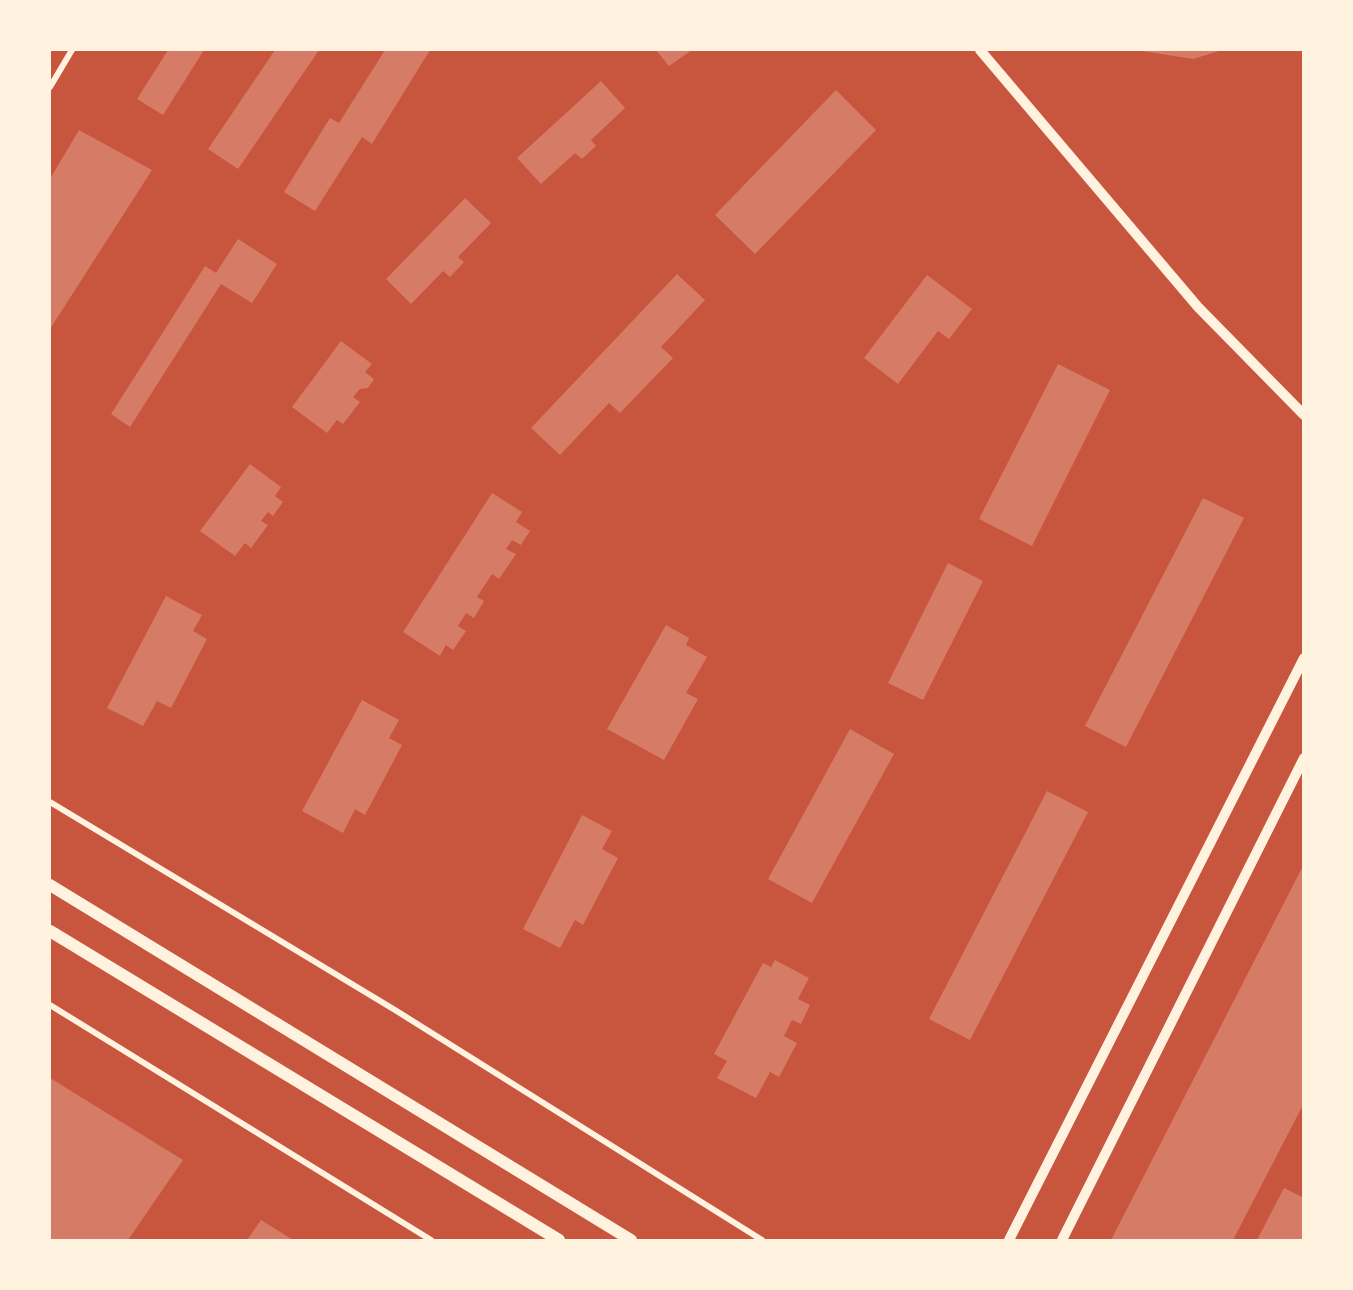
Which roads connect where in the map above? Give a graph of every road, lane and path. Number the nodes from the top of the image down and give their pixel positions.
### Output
1 (72, 50) edge
2 (980, 50) edge
3 (50, 87) edge
4 (1304, 415) edge
5 (1304, 658) edge
6 (1304, 759) edge
7 (50, 802) edge
8 (50, 885) edge
9 (50, 931) edge
10 (50, 1005) edge
11 (431, 1240) edge
12 (559, 1240) edge
13 (631, 1240) edge
14 (762, 1240) edge
15 (1009, 1240) edge
16 (1062, 1240) edge

1 - 3 street
2 - 4 street
5 - 15 street
6 - 16 street
7 - 14 street
8 - 13 main road
9 - 12 main road
10 - 11 street

